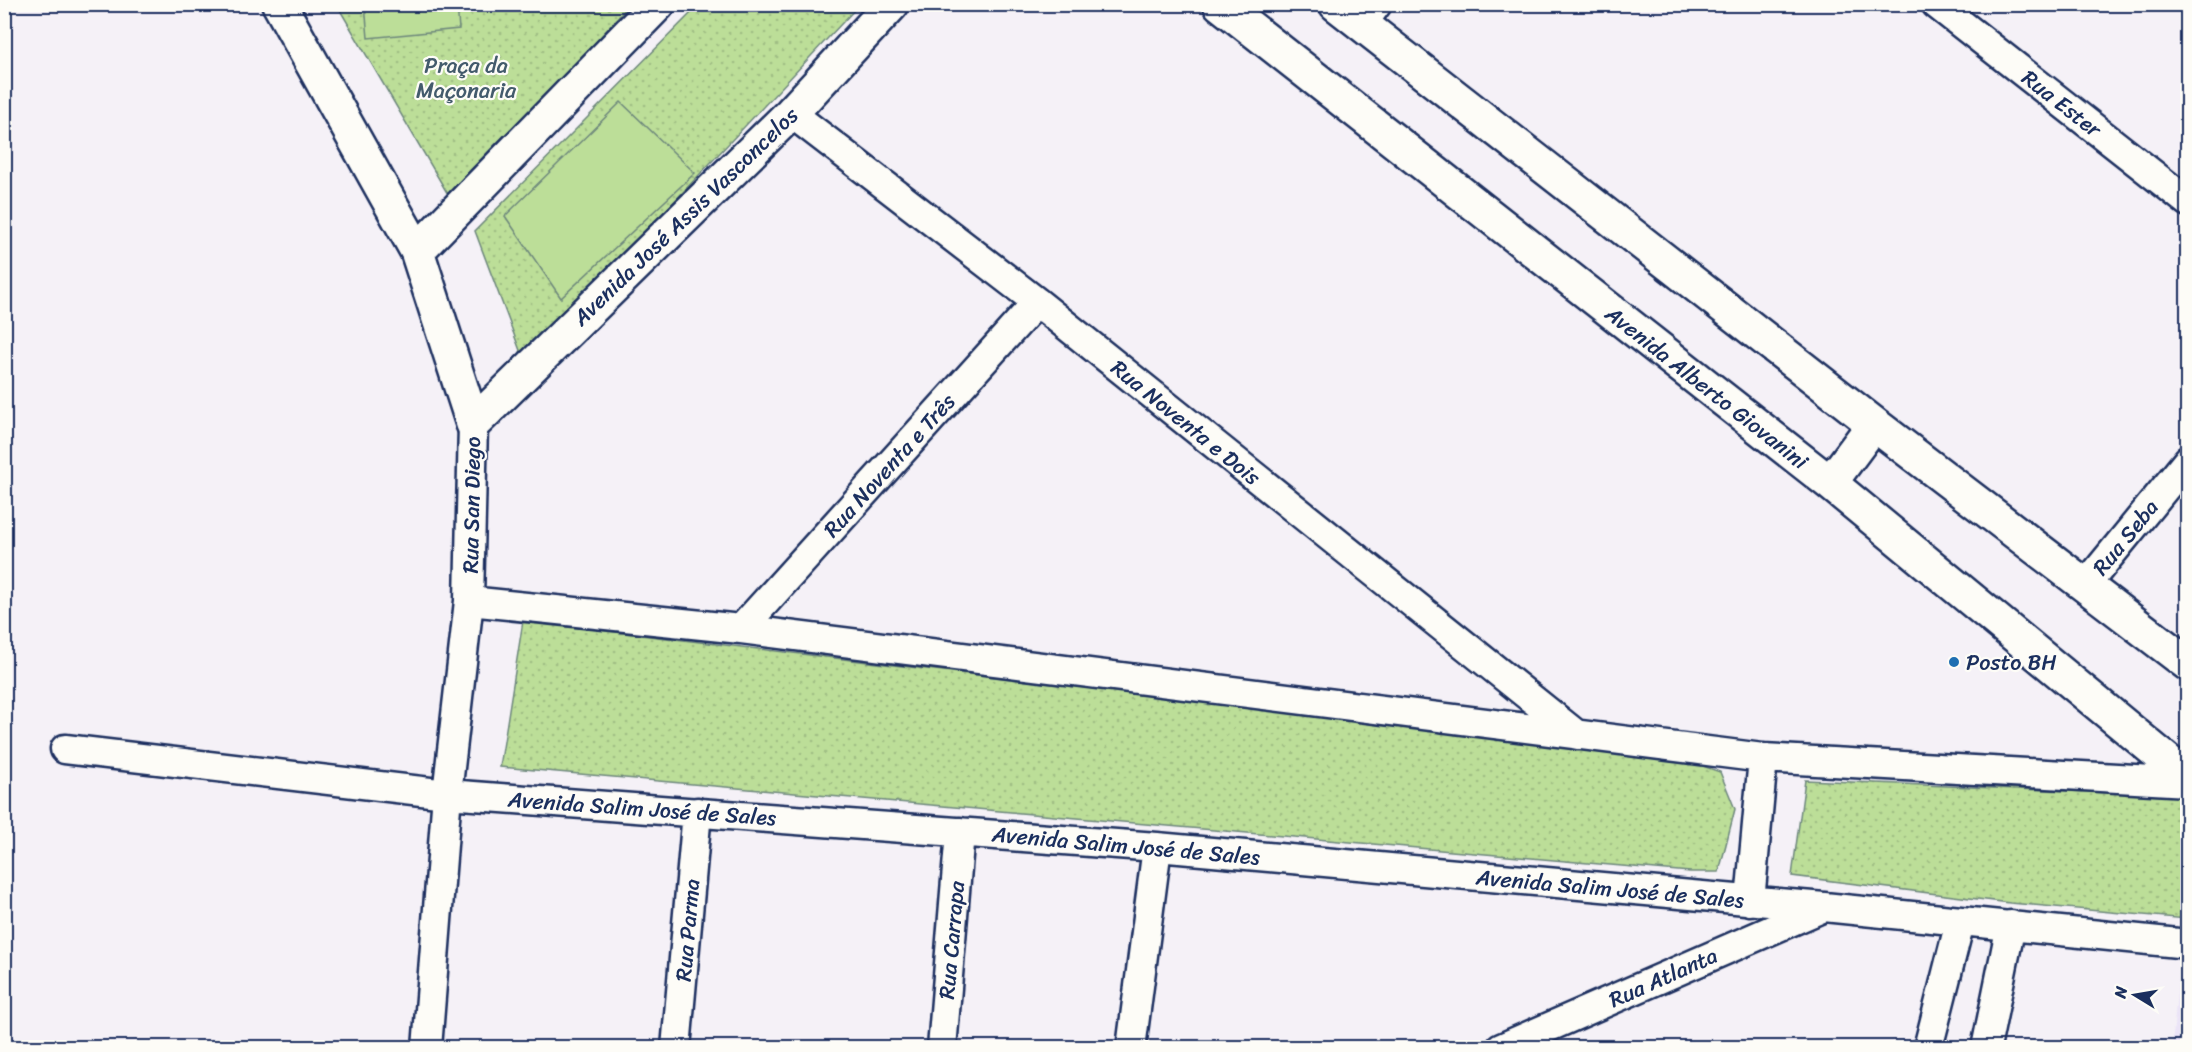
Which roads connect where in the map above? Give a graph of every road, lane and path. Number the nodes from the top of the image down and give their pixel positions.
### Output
1 (279, 4) edge
2 (658, 4) edge
3 (892, 4) edge
4 (1220, 4) edge
5 (1936, 4) edge
6 (1358, 11) edge
7 (791, 113) junction
8 (2187, 202) edge
9 (417, 251) junction
10 (1037, 302) junction
11 (473, 424) junction
12 (1874, 424) junction
13 (2187, 460) edge
14 (1830, 483) junction
15 (2085, 586) junction
16 (470, 601) junction
17 (741, 629) junction
18 (2187, 664) edge
19 (1577, 735) junction
20 (65, 749) dead end
21 (1762, 758) junction
22 (2187, 780) edge
23 (447, 794) junction
24 (697, 812) junction
25 (960, 832) junction
26 (1157, 847) junction
27 (1750, 901) junction
28 (1824, 907) junction
29 (1960, 922) junction
30 (2011, 925) junction
31 (2187, 944) edge
32 (427, 1047) edge
33 (676, 1047) edge
34 (942, 1047) edge
35 (1131, 1047) edge
36 (1501, 1047) edge
37 (1928, 1047) edge
38 (1986, 1047) edge

1 - 9 main road, Rua San Diego
2 - 9 main road
3 - 7 main road, Avenida José Assis Vasconcelos
4 - 14 main road, Avenida Alberto Giovanini
5 - 8 street, Rua Ester
6 - 12 main road
7 - 10 street, Rua Noventa e Dois
7 - 11 main road, Avenida José Assis Vasconcelos
9 - 11 main road, Rua San Diego
10 - 17 street, Rua Noventa e Três
10 - 19 street, Rua Noventa e Dois
11 - 16 street, Rua San Diego
12 - 14 main road
12 - 15 main road
13 - 15 street, Rua Seba
14 - 22 main road, Avenida Alberto Giovanini
15 - 18 main road
16 - 17 street
16 - 23 street, Rua San Diego
17 - 19 street
19 - 21 street
20 - 23 street, Avenida Salim José de Sales
21 - 22 street
21 - 27 street
23 - 24 street, Avenida Salim José de Sales
23 - 32 street, Rua San Diego
24 - 25 street, Avenida Salim José de Sales
24 - 33 street, Rua Parma
25 - 26 street, Avenida Salim José de Sales
25 - 34 street, Rua Carrapa
26 - 27 street, Avenida Salim José de Sales
26 - 35 street
27 - 28 street, Avenida Salim José de Sales
28 - 29 street, Avenida Salim José de Sales
28 - 36 street, Rua Atlanta
29 - 30 street, Avenida Salim José de Sales
29 - 37 street
30 - 31 street, Avenida Salim José de Sales
30 - 38 street

